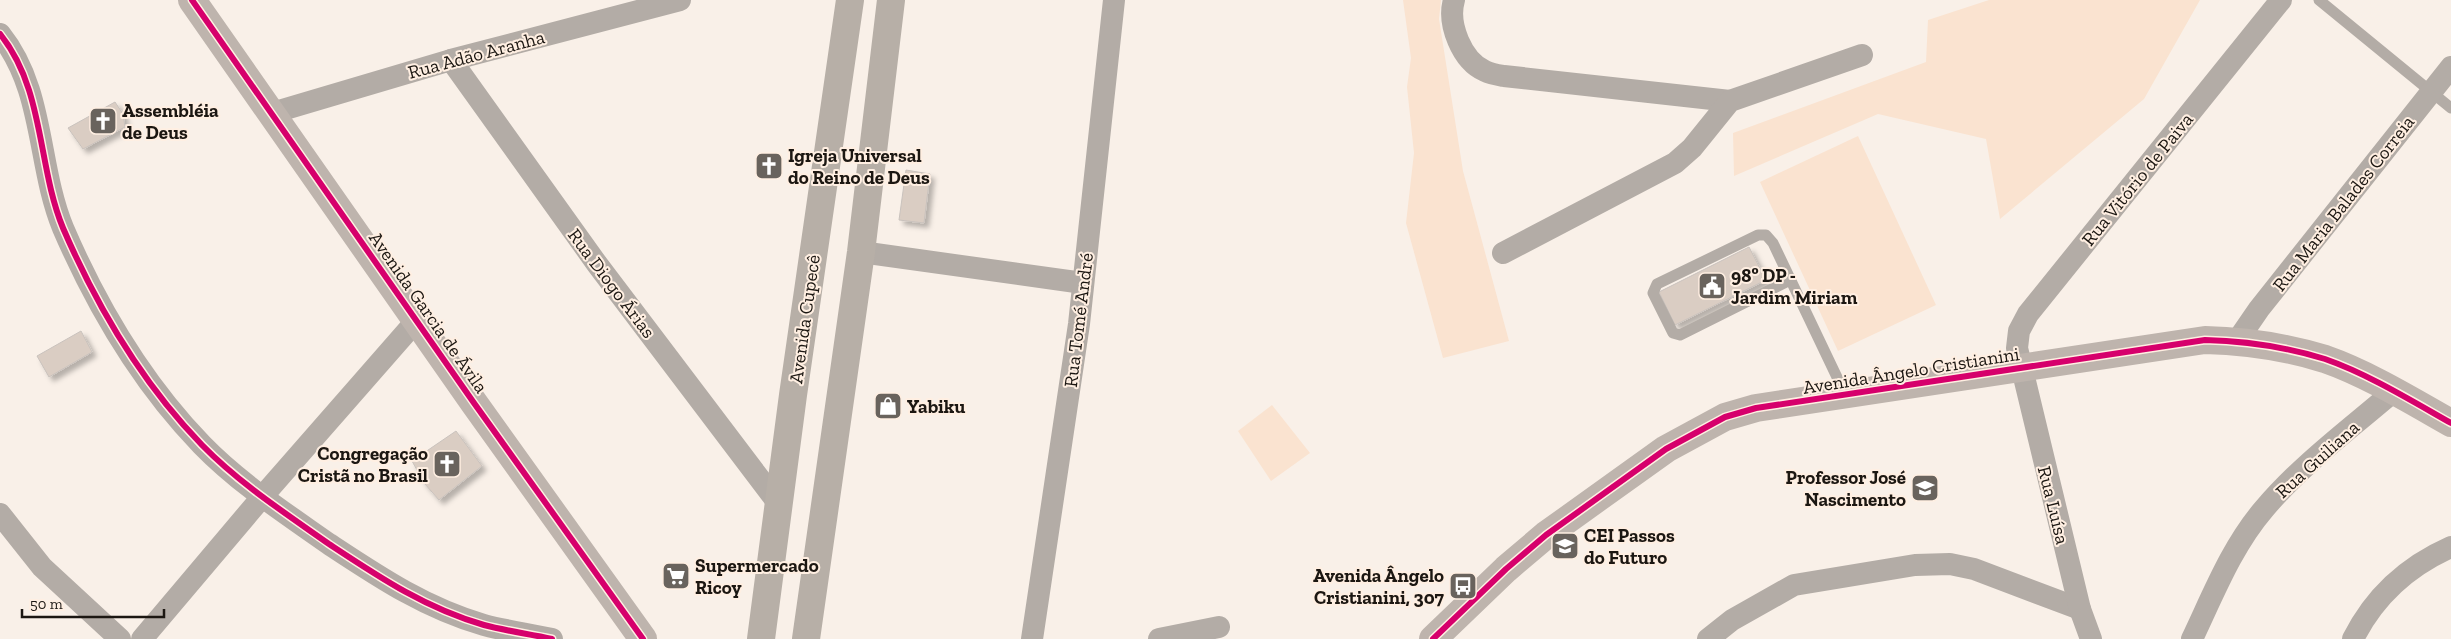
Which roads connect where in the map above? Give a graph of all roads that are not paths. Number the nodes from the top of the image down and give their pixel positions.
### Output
1 (192, 0) edge
2 (680, 0) edge
3 (850, 0) edge
4 (891, 0) edge
5 (1114, 0) edge
6 (1454, 0) edge
7 (2319, 0) edge
8 (2280, 1) edge
9 (0, 34) edge
10 (1862, 55) dead end
11 (451, 60) junction
12 (2451, 67) edge
13 (2431, 91) junction
14 (1730, 101) junction
15 (2451, 108) edge
16 (272, 113) junction
17 (861, 252) junction
18 (1503, 253) dead end
19 (1790, 280) junction
20 (1083, 283) junction
21 (417, 320) junction
22 (2237, 341) junction
23 (2021, 369) junction
24 (2394, 391) junction
25 (1845, 394) junction
26 (2451, 424) edge
27 (262, 497) junction
28 (778, 503) junction
29 (0, 514) edge
30 (2451, 547) edge
31 (2080, 609) junction
32 (1219, 627) dead end
33 (120, 639) edge
34 (142, 639) edge
35 (552, 639) edge
36 (643, 639) edge
37 (761, 639) edge
38 (806, 639) edge
39 (1032, 639) edge
40 (1159, 639) edge
41 (1433, 639) edge
42 (1708, 639) edge
43 (2091, 639) edge
44 (2192, 639) edge
45 (2353, 639) edge

1 - 16 street, Avenida Garcia de Ávila
2 - 11 street, Rua Adão Aranha
3 - 28 main road, Avenida Cupecê
4 - 17 main road
5 - 20 street, Rua Tomé André
6 - 14 street
7 - 13 lane
8 - 23 street, Rua Vitório de Paiva
9 - 27 street
10 - 14 street
11 - 16 street, Rua Adão Aranha
11 - 28 street, Rua Diogo Árias
12 - 13 street, Rua Maria Balades Correia
13 - 15 lane
13 - 22 street, Rua Maria Balades Correia
14 - 18 street
16 - 21 street, Avenida Garcia de Ávila
17 - 20 street
17 - 38 main road
19 - 19 lane
19 - 25 lane
20 - 39 street, Rua Tomé André
21 - 27 street
21 - 36 street, Avenida Garcia de Ávila
22 - 23 street, Avenida Ângelo Cristianini
22 - 24 street, Avenida Ângelo Cristianini
23 - 25 street, Avenida Ângelo Cristianini
23 - 31 street, Rua Luísa
24 - 26 street, Avenida Ângelo Cristianini
24 - 44 street, Rua Guiliana
25 - 41 street, Avenida Ângelo Cristianini
27 - 34 street
27 - 35 street
28 - 37 main road, Avenida Cupecê
29 - 33 street
30 - 45 street
31 - 42 street
31 - 43 street, Rua Luísa
32 - 40 street

